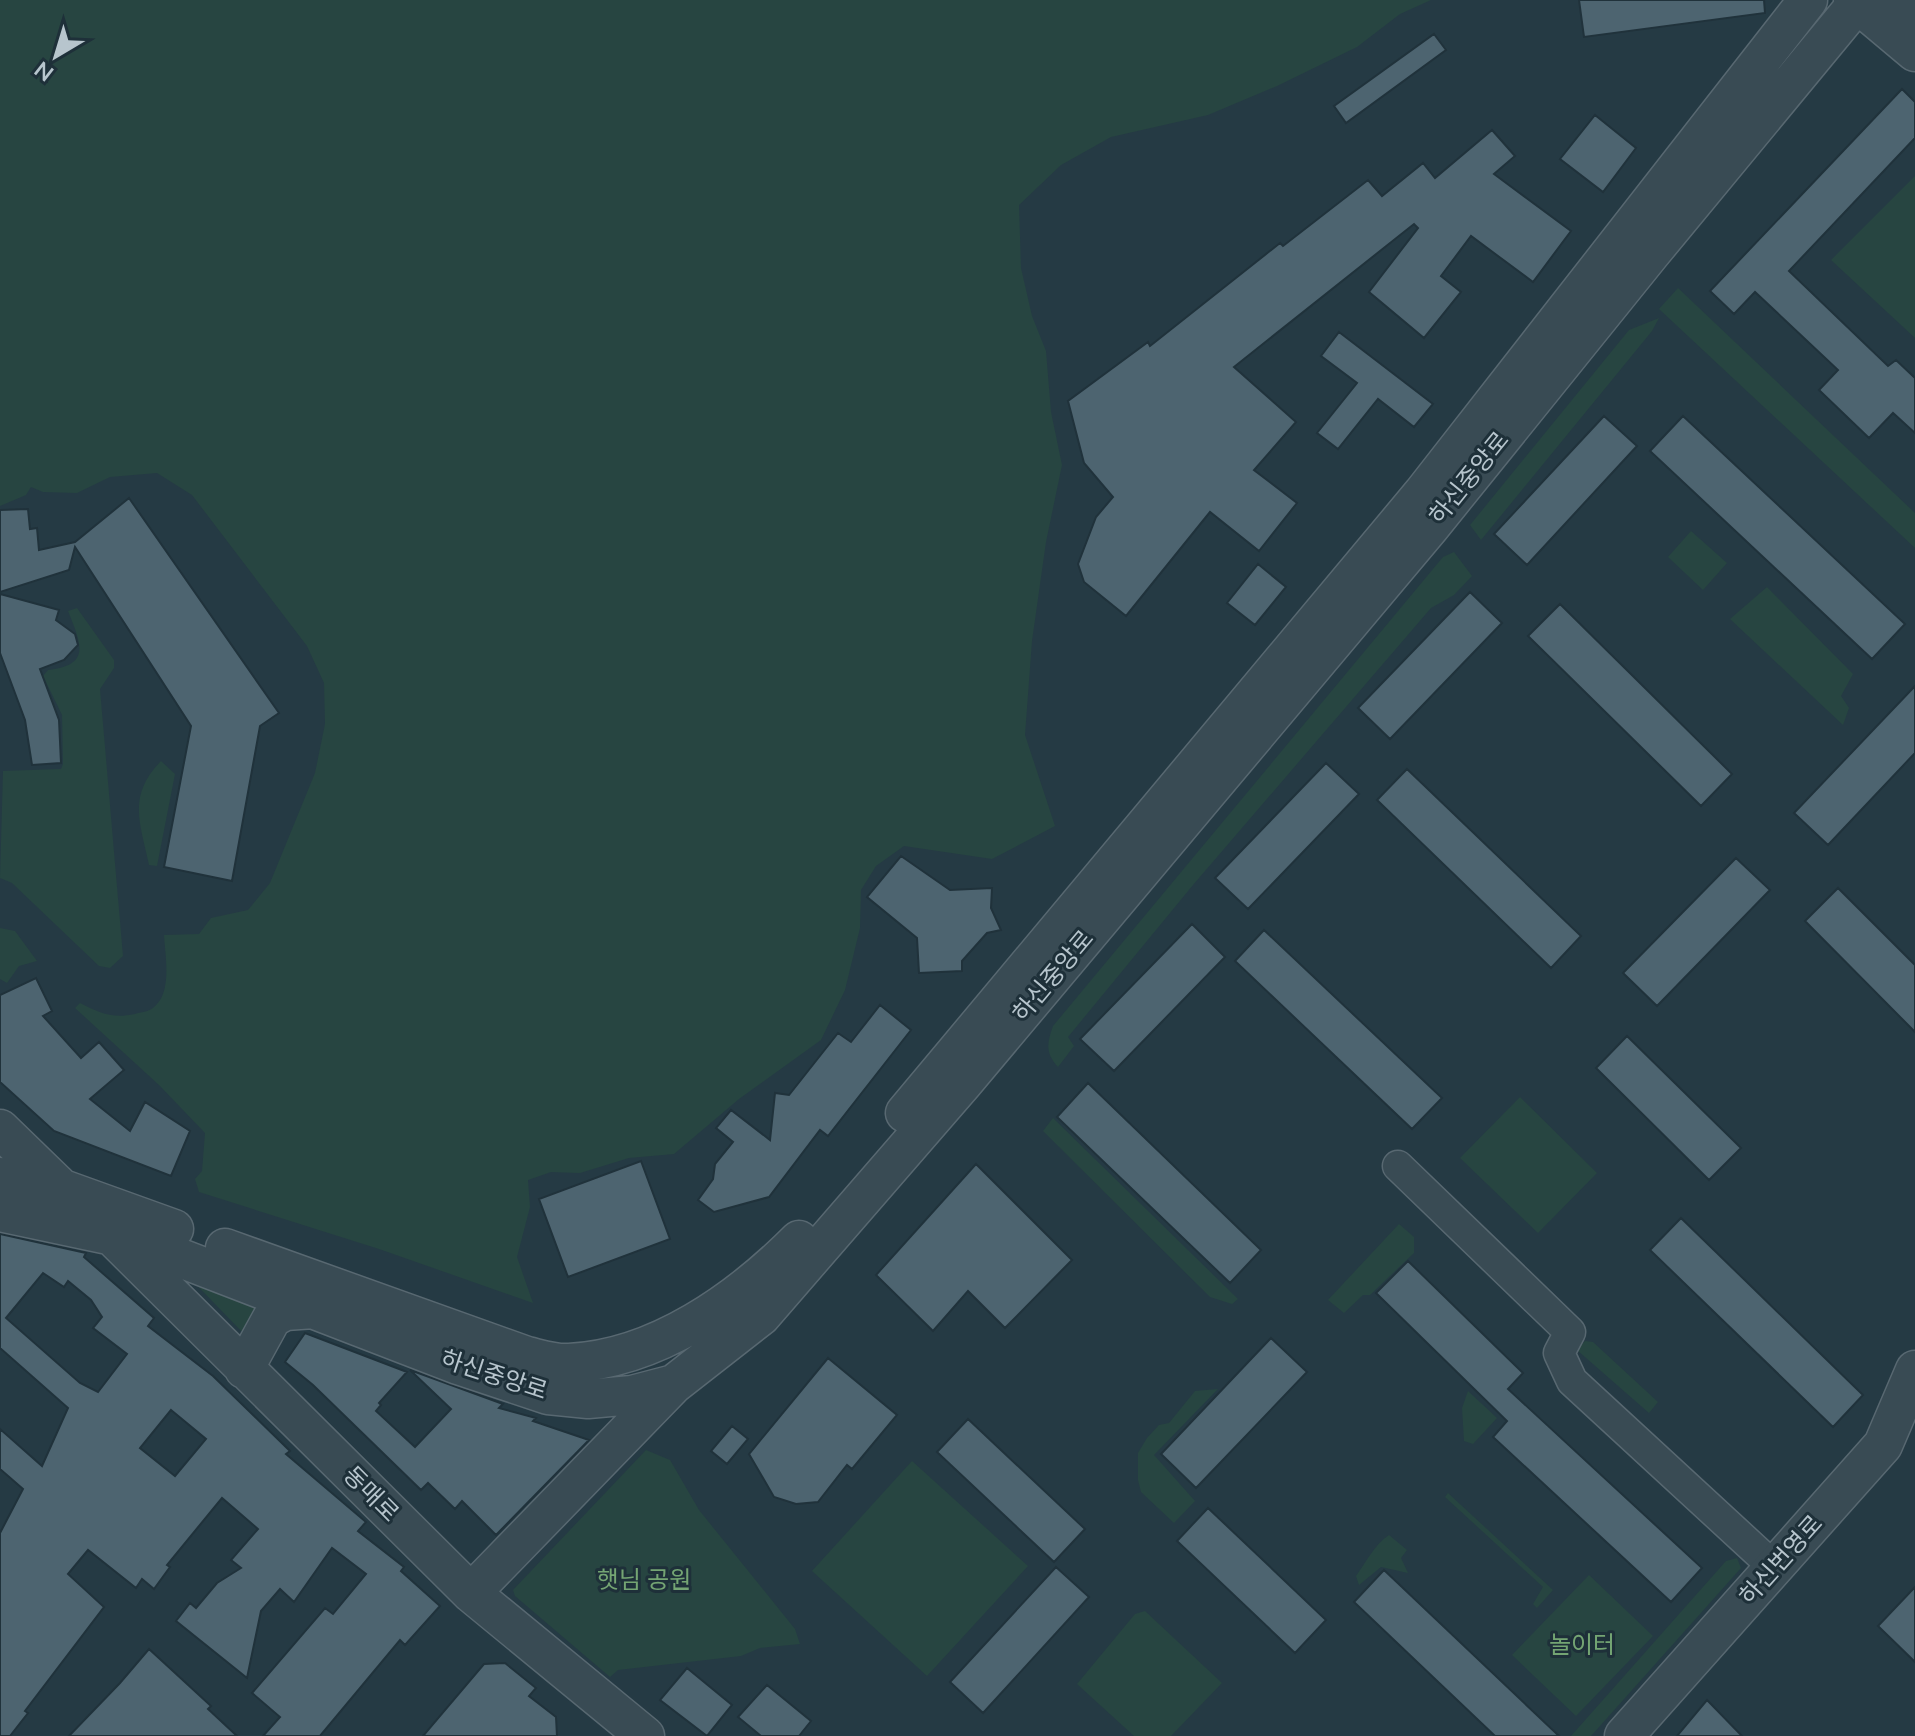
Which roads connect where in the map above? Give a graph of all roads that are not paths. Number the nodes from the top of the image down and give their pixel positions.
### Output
1 (1808, 0) edge
2 (1897, 0) edge
3 (1857, 1) edge
4 (1915, 16) edge
5 (1915, 52) edge
6 (1700, 168) junction
7 (953, 1074) junction
8 (0, 1129) edge
9 (1398, 1166) dead end
10 (0, 1177) edge
11 (60, 1188) junction
12 (0, 1212) edge
13 (111, 1236) junction
14 (314, 1309) junction
15 (244, 1369) junction
16 (1915, 1370) edge
17 (674, 1384) junction
18 (1775, 1568) junction
19 (471, 1593) junction
20 (645, 1736) edge
21 (1624, 1736) edge

1 - 6 street, 하신중앙로
2 - 4 street
3 - 5 street
3 - 6 street, 하신중앙로
6 - 7 street, 하신중앙로
7 - 11 street, 하신중앙로
7 - 17 street, 하신중앙로
8 - 11 street
9 - 18 street
10 - 11 street, 하신중앙로
11 - 13 street, 동매로
12 - 13 street, 하신중앙로
13 - 14 street, 하신중앙로
13 - 15 street, 동매로
14 - 15 street
14 - 17 street, 하신중앙로
15 - 19 street, 동매로
16 - 18 street, 하신번영로
17 - 19 street
18 - 21 street, 하신번영로
19 - 20 street, 동매로

